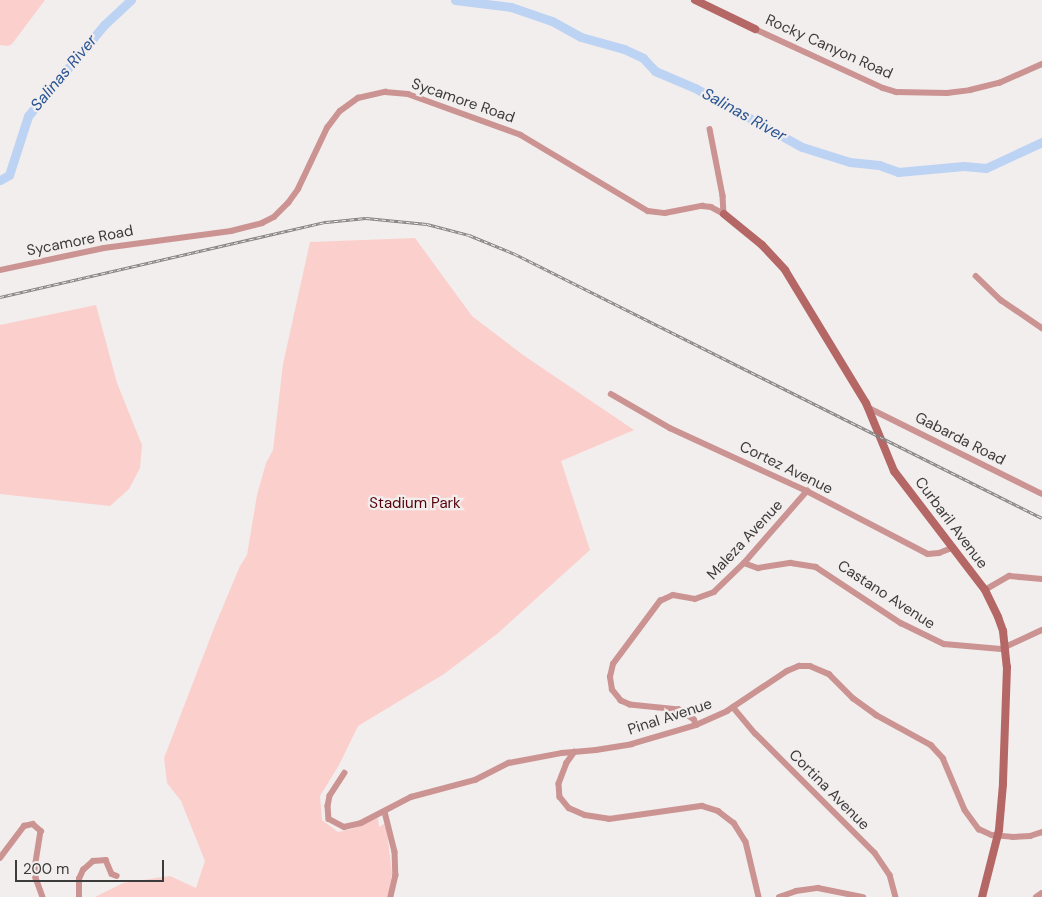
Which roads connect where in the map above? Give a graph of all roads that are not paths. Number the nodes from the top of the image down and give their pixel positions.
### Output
1 (700, 1) edge
2 (755, 29) joint
3 (1042, 64) edge
4 (710, 129) dead end
5 (724, 214) junction
6 (0, 270) edge
7 (976, 276) dead end
8 (1042, 328) edge
9 (611, 394) dead end
10 (867, 406) junction
11 (807, 491) junction
12 (1042, 494) edge
13 (952, 548) junction
14 (744, 563) junction
15 (1042, 579) edge
16 (984, 590) junction
17 (1042, 630) edge
18 (1006, 649) junction
19 (733, 707) junction
20 (696, 725) junction
21 (575, 752) junction
22 (345, 773) dead end
23 (385, 812) junction
24 (1042, 832) edge
25 (998, 836) junction
26 (0, 858) edge
27 (117, 876) dead end
28 (1042, 893) edge
29 (849, 895) edge
30 (43, 897) edge
31 (79, 897) edge
32 (391, 897) edge
33 (759, 897) edge
34 (779, 897) edge
35 (863, 897) edge
36 (896, 897) edge
37 (982, 897) edge
38 (1036, 897) edge

1 - 2 street, Rocky Canyon Road
2 - 3 street, Rocky Canyon Road
4 - 5 street
5 - 6 street, Sycamore Road
5 - 10 street, Curbaril Avenue
7 - 8 street
9 - 11 street, Cortez Avenue
10 - 12 street, Gabarda Road
10 - 13 street, Curbaril Avenue
11 - 13 street, Cortez Avenue
11 - 14 street, Maleza Avenue
13 - 16 street, Curbaril Avenue
14 - 18 street, Castano Avenue
14 - 20 street, Maleza Avenue
15 - 16 street
16 - 18 street, Curbaril Avenue
17 - 18 street
18 - 25 street, Curbaril Avenue
19 - 20 street, Pinal Avenue
19 - 25 street, Pinal Avenue
19 - 36 street, Cortina Avenue
20 - 21 street, Pinal Avenue
21 - 23 street, Pinal Avenue
21 - 33 street
22 - 23 street, Pinal Avenue
23 - 32 street
24 - 25 street
25 - 37 street, Curbaril Avenue
26 - 30 street
27 - 31 street
28 - 38 street
29 - 34 street
29 - 35 street

